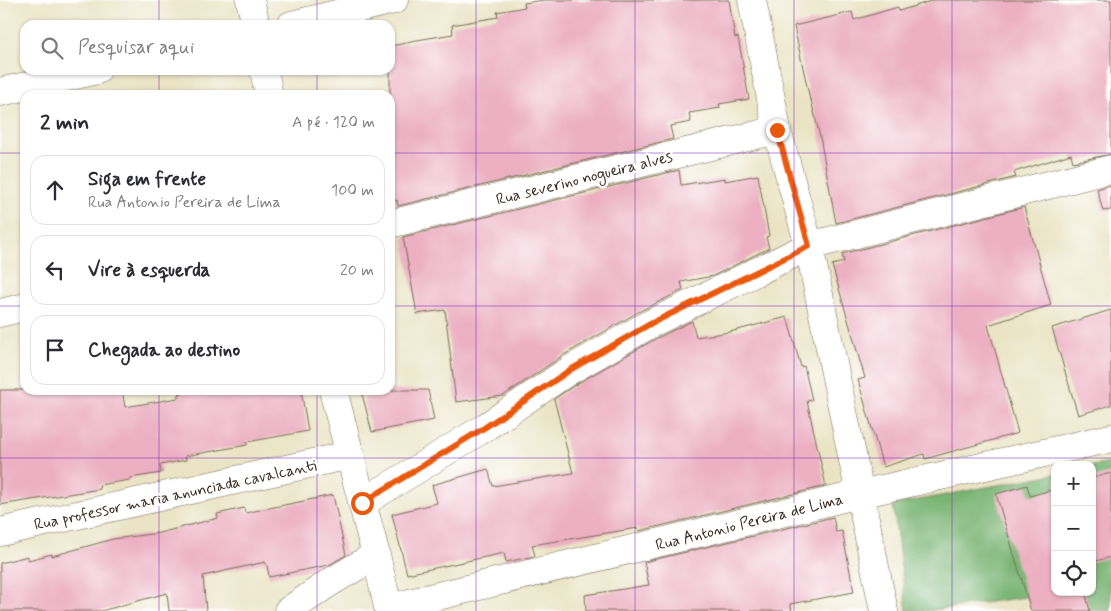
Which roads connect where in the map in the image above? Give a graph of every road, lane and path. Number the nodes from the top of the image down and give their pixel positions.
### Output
1 (250, 0) edge
2 (394, 0) edge
3 (755, 1) edge
4 (255, 20) edge
5 (312, 20) edge
6 (75, 75) edge
7 (265, 75) edge
8 (268, 90) edge
9 (0, 92) edge
10 (777, 130) junction
11 (1111, 170) edge
12 (395, 223) edge
13 (809, 246) junction
14 (20, 309) edge
15 (0, 313) edge
16 (334, 395) edge
17 (1111, 438) edge
18 (350, 455) junction
19 (860, 494) junction
20 (362, 503) junction
21 (0, 532) edge
22 (376, 555) junction
23 (388, 609) edge
24 (288, 611) edge
25 (884, 611) edge

1 - 4 street
2 - 5 street
3 - 10 street
6 - 9 street
7 - 8 street
10 - 12 street, Rua severino nogueira alves
10 - 13 street
11 - 13 street
13 - 19 street
13 - 20 street
14 - 15 street
16 - 18 street
17 - 19 street, Rua Antonio Pereira de Lima
18 - 20 street
18 - 21 street, Rua professor maria anunciada cavalcanti
19 - 23 street, Rua Antonio Pereira de Lima
19 - 25 street
20 - 22 street
22 - 23 street
22 - 24 street

